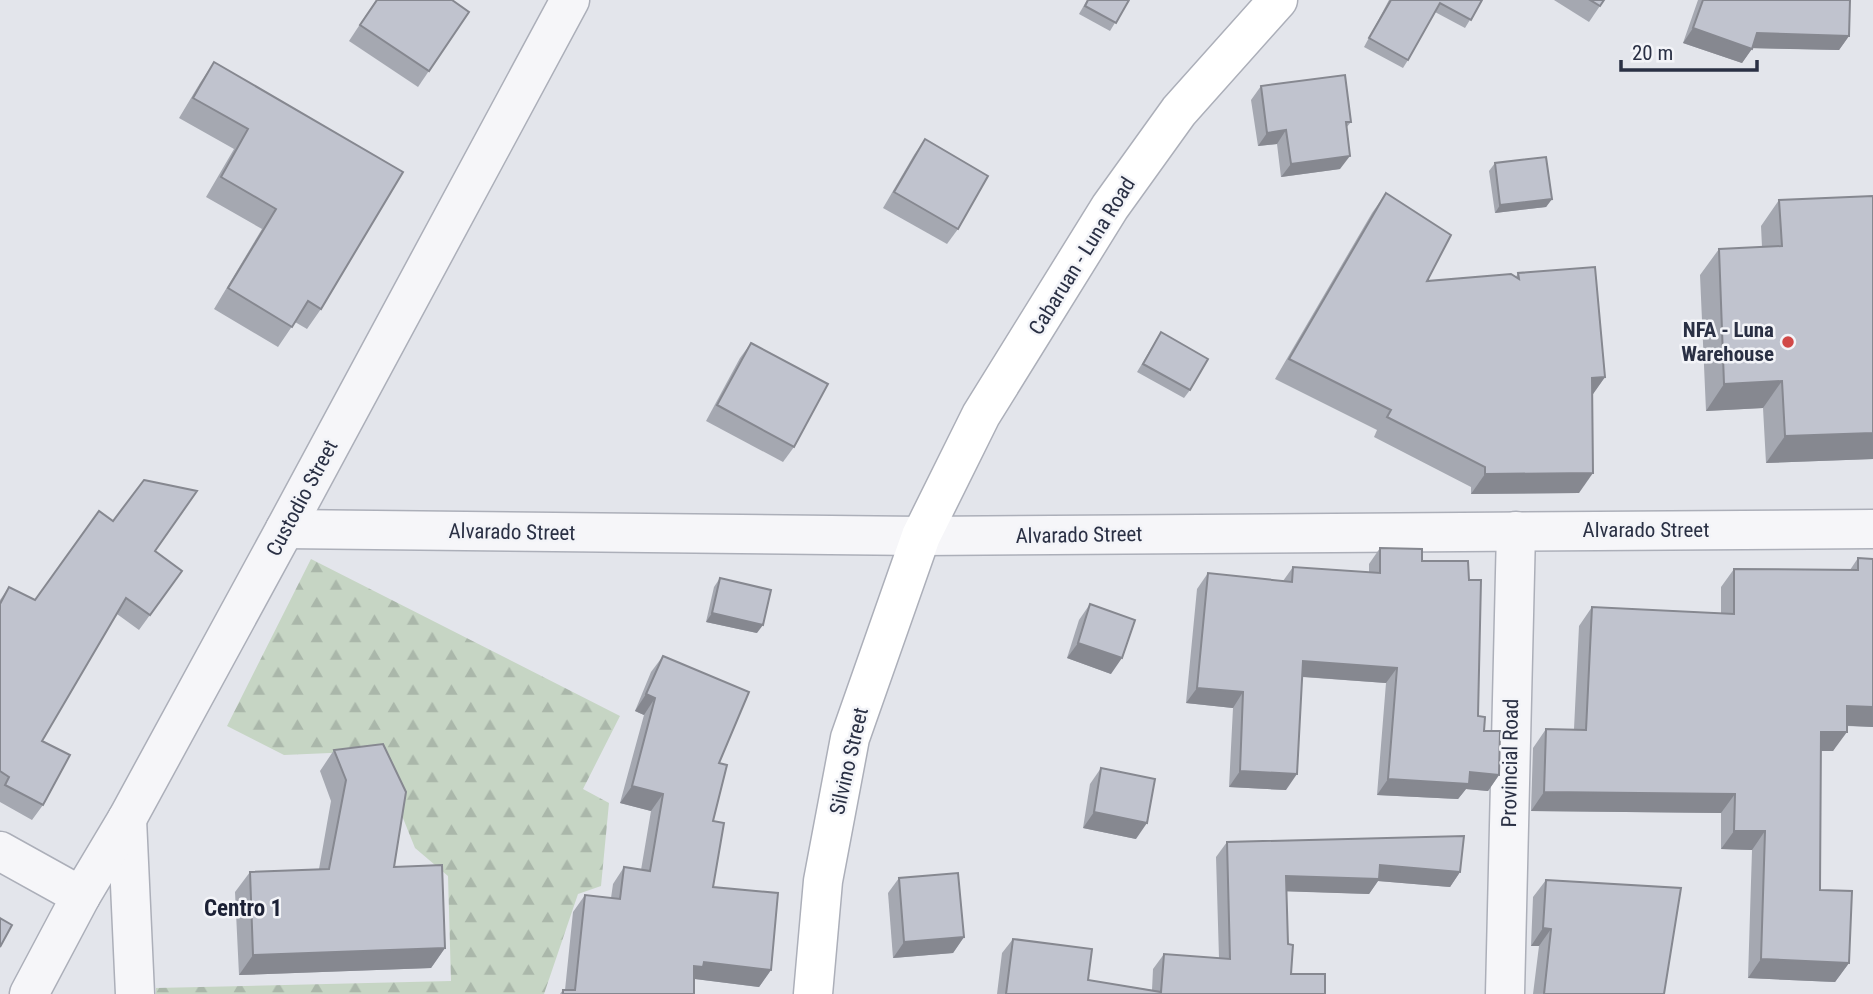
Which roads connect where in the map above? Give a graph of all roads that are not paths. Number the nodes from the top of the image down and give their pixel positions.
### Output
1 (570, 0) edge
2 (1278, 0) edge
3 (285, 529) junction
4 (1873, 529) edge
5 (1516, 531) junction
6 (921, 537) junction
7 (127, 819) junction
8 (0, 851) edge
9 (81, 896) junction
10 (29, 994) edge
11 (135, 994) edge
12 (813, 994) edge
13 (1505, 994) edge

1 - 3 street, Custodio Street
2 - 6 main road, Cabaruan - Luna Road
3 - 6 street, Alvarado Street
3 - 7 street, Custodio Street
4 - 5 street, Alvarado Street
5 - 6 street, Alvarado Street
5 - 13 street, Provincial Road
6 - 12 main road, Silvino Street
7 - 9 street, Custodio Street
7 - 11 street
8 - 9 street
9 - 10 street, Custodio Street

